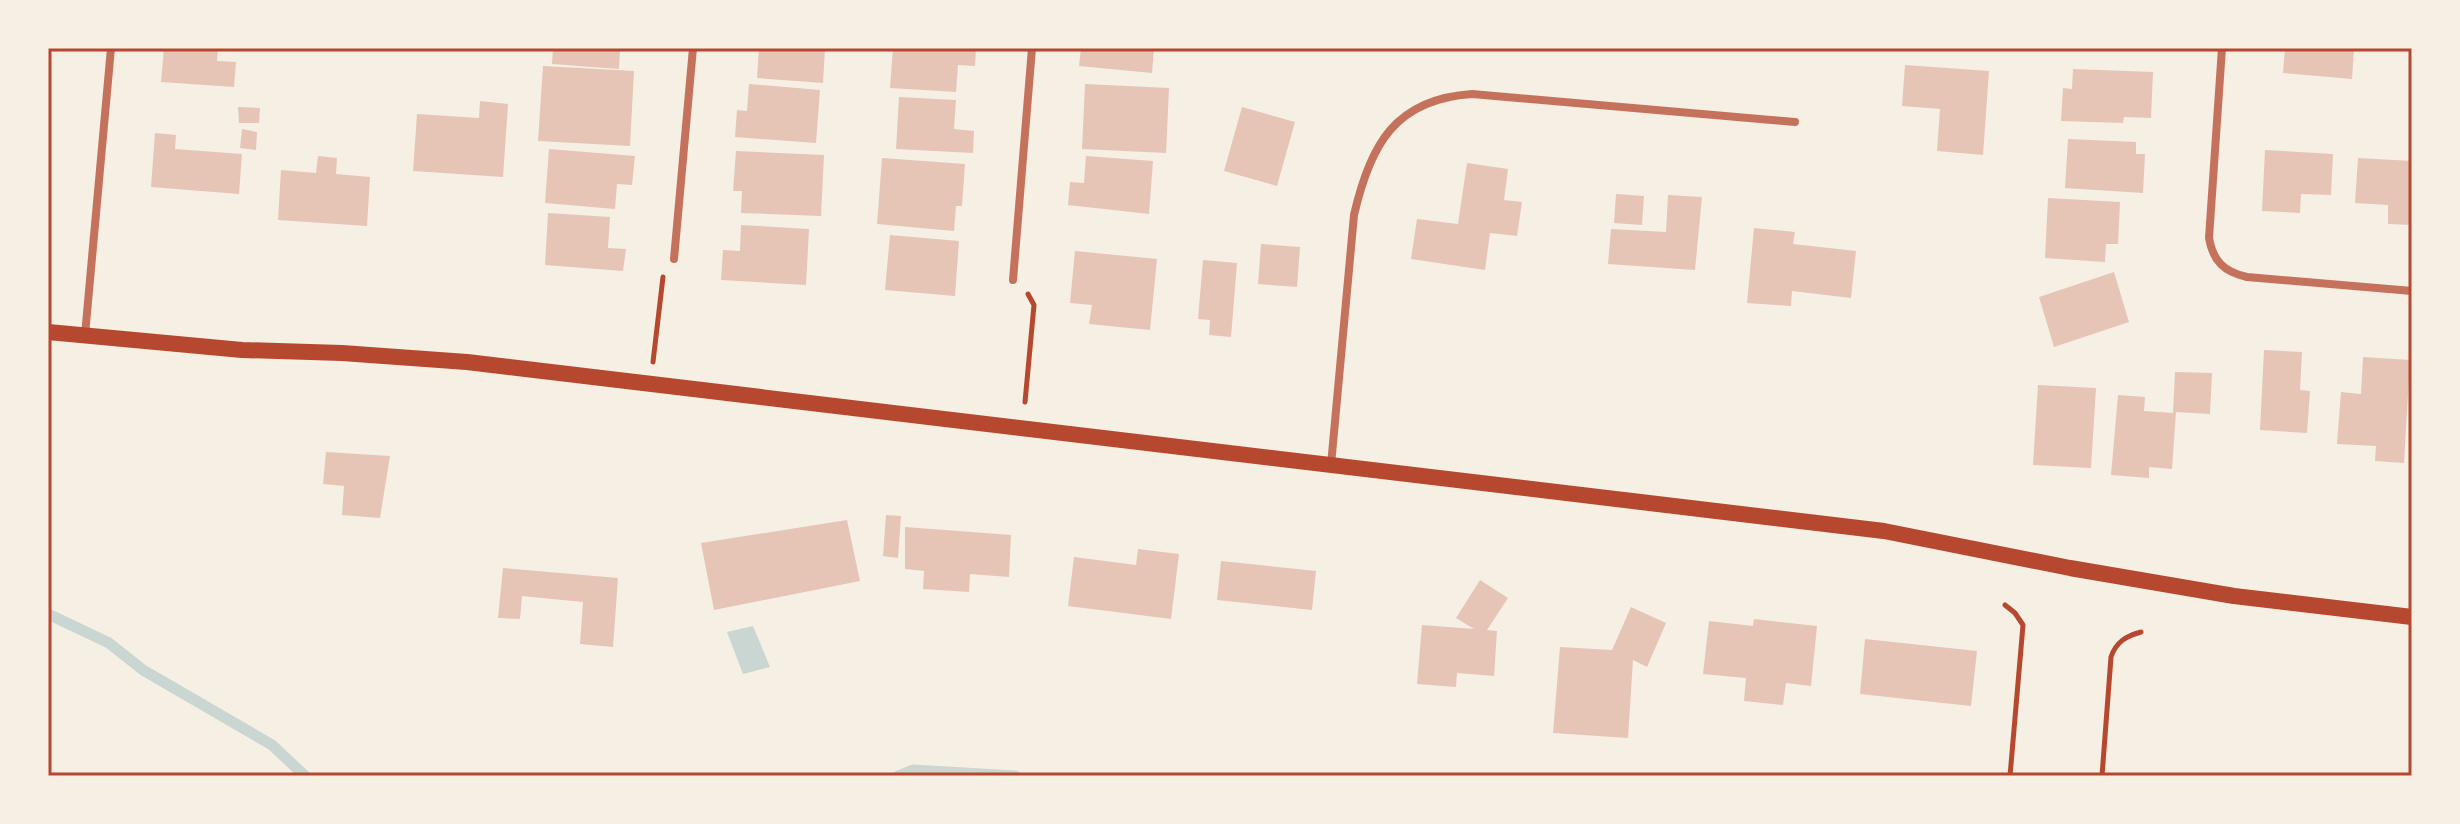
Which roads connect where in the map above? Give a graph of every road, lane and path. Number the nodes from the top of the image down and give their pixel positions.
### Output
1 (111, 48) edge
2 (693, 48) edge
3 (1032, 48) edge
4 (2222, 48) edge
5 (1795, 122) dead end
6 (674, 259) joint
7 (1013, 280) joint
8 (2412, 291) edge
9 (48, 332) edge
10 (84, 335) junction
11 (652, 383) junction
12 (1023, 428) junction
13 (1331, 466) junction
14 (2005, 605) dead end
15 (2412, 617) edge
16 (2141, 632) dead end
17 (2010, 776) edge
18 (2102, 776) edge

1 - 10 street
2 - 6 street
3 - 7 street
4 - 8 street
5 - 13 street
6 - 11 path
7 - 12 path
9 - 10 main road
10 - 11 main road
11 - 12 main road
12 - 13 main road
13 - 15 main road
14 - 17 path
16 - 18 path

